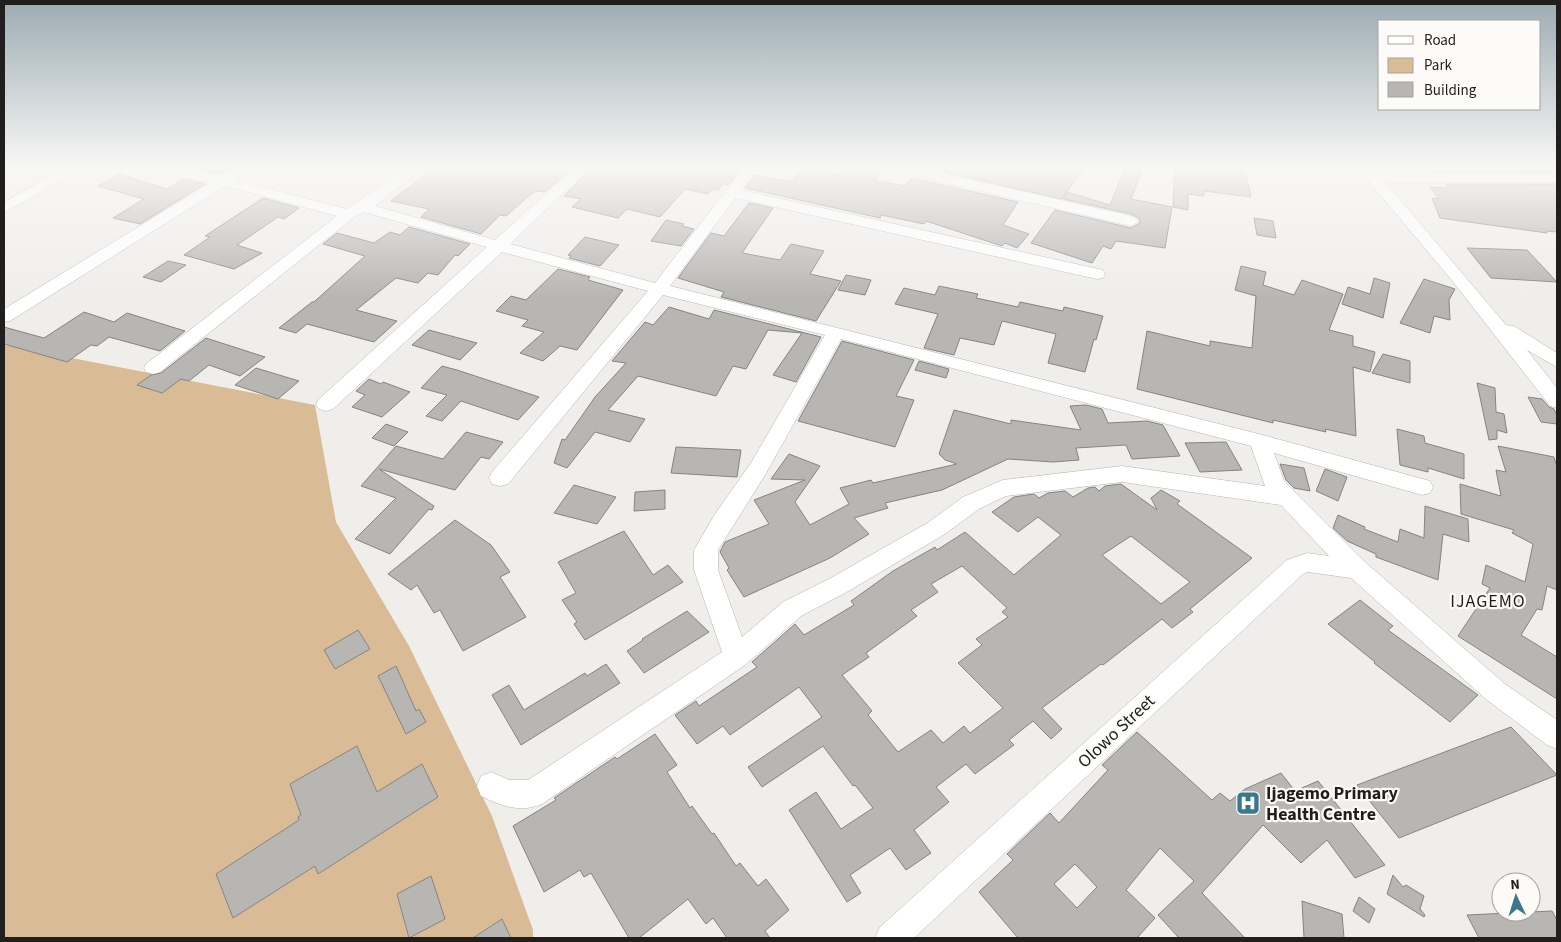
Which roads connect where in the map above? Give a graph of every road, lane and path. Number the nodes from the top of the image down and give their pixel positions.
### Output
1 (176, 210) edge
2 (356, 210) joint
3 (538, 210) edge
4 (719, 210) edge
5 (808, 210) edge
6 (1079, 210) edge
7 (1400, 210) edge
8 (1131, 222) dead end
9 (499, 246) junction
10 (1097, 274) dead end
11 (659, 289) junction
12 (4, 317) edge
13 (1493, 321) junction
14 (836, 332) junction
15 (1557, 361) edge
16 (153, 368) dead end
17 (1557, 402) edge
18 (326, 404) dead end
19 (1259, 441) junction
20 (500, 478) dead end
21 (1422, 487) dead end
22 (1286, 497) junction
23 (1357, 569) junction
24 (736, 656) junction
25 (1557, 736) edge
26 (491, 786) dead end
27 (891, 938) edge

1 - 12 street
2 - 9 street
2 - 16 street
3 - 9 street
4 - 11 street
5 - 10 street
6 - 8 street
7 - 13 street
9 - 11 street
9 - 18 street
11 - 14 street
11 - 20 street
13 - 15 street
13 - 17 street
14 - 19 street
14 - 24 street
19 - 21 street
19 - 22 street
22 - 23 street
22 - 24 street
23 - 25 street
23 - 27 street, Olowo Street
24 - 26 street

